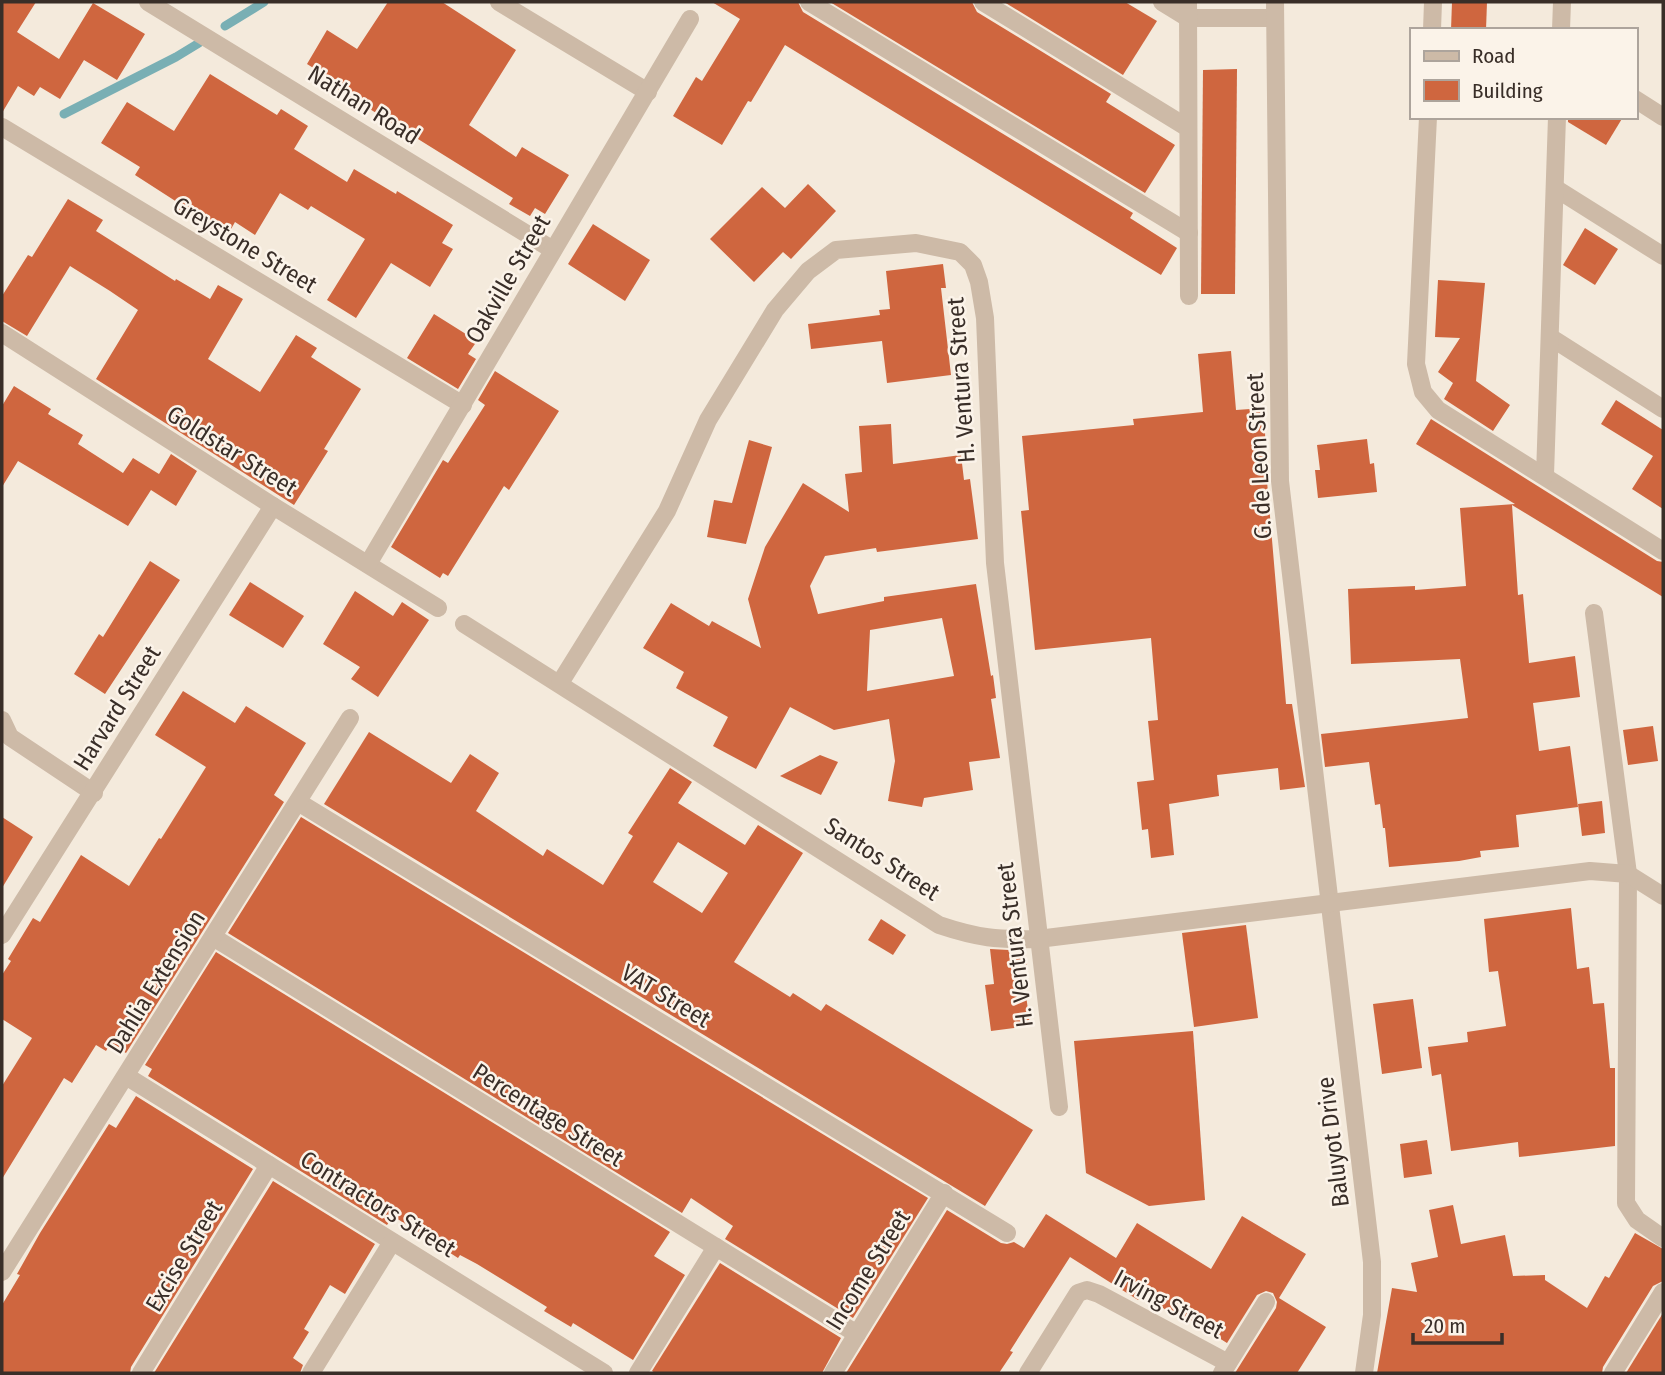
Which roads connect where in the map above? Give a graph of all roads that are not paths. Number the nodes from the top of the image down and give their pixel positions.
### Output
1 (148, 2) edge
2 (499, 2) edge
3 (809, 2) edge
4 (983, 2) edge
5 (1162, 2) edge
6 (1433, 2) edge
7 (1562, 2) edge
8 (1188, 10) edge
9 (1275, 10) edge
10 (690, 19) dead end
11 (1432, 28) edge
12 (1561, 28) edge
13 (648, 92) junction
14 (1637, 100) edge
15 (1663, 117) edge
16 (1428, 119) edge
17 (1558, 119) edge
18 (2, 127) edge
19 (1188, 128) junction
20 (1555, 188) junction
21 (1189, 233) junction
22 (553, 250) junction
23 (1663, 256) edge
24 (1189, 296) dead end
25 (2, 333) edge
26 (1550, 337) junction
27 (463, 405) junction
28 (1663, 409) edge
29 (1545, 475) junction
30 (273, 506) junction
31 (1663, 551) edge
32 (368, 564) junction
33 (438, 608) dead end
34 (1594, 613) dead end
35 (464, 624) dead end
36 (560, 683) junction
37 (350, 718) dead end
38 (2, 720) edge
39 (94, 793) junction
40 (298, 802) junction
41 (1628, 874) junction
42 (1663, 896) edge
43 (1329, 905) junction
44 (2, 935) edge
45 (213, 937) junction
46 (1038, 939) junction
47 (126, 1076) junction
48 (1059, 1107) dead end
49 (269, 1165) junction
50 (944, 1193) junction
51 (1007, 1233) dead end
52 (1663, 1238) edge
53 (392, 1242) junction
54 (716, 1247) junction
55 (2, 1272) edge
56 (1663, 1292) edge
57 (1266, 1302) dead end
58 (857, 1334) junction
59 (1225, 1368) edge
60 (141, 1373) edge
61 (311, 1373) edge
62 (604, 1373) edge
63 (638, 1373) edge
64 (833, 1373) edge
65 (1028, 1373) edge
66 (1364, 1373) edge
67 (1613, 1373) edge

1 - 22 street, Nathan Road
2 - 13 street
3 - 21 street
4 - 19 street
5 - 8 street
6 - 11 street
7 - 12 street
8 - 9 street
8 - 19 street
9 - 43 street, G. de Leon Street
10 - 13 street, Oakville Street
13 - 22 street, Oakville Street
14 - 15 street
16 - 29 street
17 - 20 street
18 - 27 street, Greystone Street
19 - 21 street
20 - 23 street
20 - 26 street
21 - 24 street
22 - 27 street, Oakville Street
25 - 30 street, Goldstar Street
26 - 28 street
26 - 29 street
27 - 32 street, Oakville Street
29 - 31 street
30 - 32 street, Goldstar Street
30 - 39 street, Harvard Street
32 - 33 street, Goldstar Street
34 - 41 street
35 - 36 street, Santos Street
36 - 46 street, Santos Street
36 - 46 street, H. Ventura Street
37 - 40 street, Dahlia Extension
38 - 39 street
39 - 44 street, Harvard Street
40 - 45 street, Dahlia Extension
40 - 50 street, VAT Street
41 - 42 street
41 - 43 street, Santos Street
41 - 52 street
43 - 46 street, Santos Street
43 - 66 street, Baluyot Drive
45 - 47 street, Dahlia Extension
45 - 54 street, Percentage Street
46 - 48 street, H. Ventura Street
47 - 49 street, Contractors Street
47 - 55 street, Dahlia Extension
49 - 53 street, Contractors Street
49 - 60 street, Excise Street
50 - 51 street, VAT Street
50 - 58 street, Income Street
53 - 61 street
53 - 62 street, Contractors Street
54 - 58 street, Percentage Street
54 - 63 street
56 - 67 street
57 - 59 street
58 - 64 street, Income Street
59 - 65 street, Irving Street

